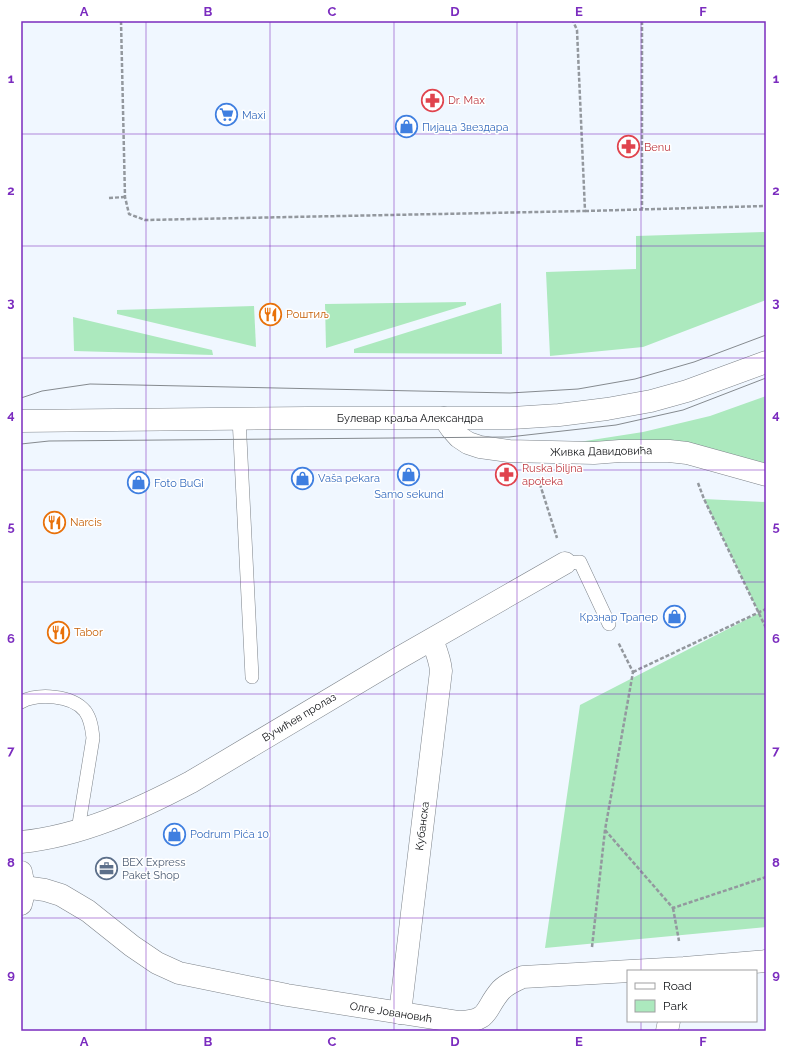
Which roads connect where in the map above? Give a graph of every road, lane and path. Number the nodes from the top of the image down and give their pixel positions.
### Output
1 (121, 21) edge
2 (573, 21) edge
3 (642, 21) edge
4 (125, 197) junction
5 (109, 198) dead end
6 (766, 206) edge
7 (642, 210) junction
8 (585, 211) junction
9 (766, 362) edge
10 (238, 418) junction
11 (444, 418) junction
12 (47, 420) junction
13 (21, 421) edge
14 (21, 428) edge
15 (529, 451) junction
16 (687, 453) junction
17 (766, 475) edge
18 (565, 563) junction
19 (766, 609) edge
20 (759, 613) junction
21 (609, 624) joint
22 (766, 628) edge
23 (432, 640) junction
24 (633, 672) junction
25 (252, 677) dead end
26 (21, 702) edge
27 (78, 830) junction
28 (605, 830) junction
29 (21, 842) edge
30 (766, 877) edge
31 (22, 888) edge
32 (673, 908) junction
33 (766, 960) edge
34 (684, 970) edge
35 (627, 972) edge
36 (589, 973) junction
37 (400, 1013) junction

1 - 4 path
2 - 8 path
3 - 7 path
4 - 5 path
4 - 8 path
6 - 7 path
7 - 8 path
9 - 11 street, Булевар краља Александра
10 - 11 street, Булевар краља Александра
10 - 12 street, Булевар краља Александра
10 - 25 lane
11 - 15 street, Живка Давидовића
12 - 13 street, Булевар краља Александра
12 - 14 street, Булевар краља Александра
15 - 16 street, Живка Давидовића
15 - 18 path
16 - 17 street, Живка Давидовића
16 - 20 path
18 - 21 lane
18 - 23 street, Вучићев пролаз
19 - 20 path
20 - 22 path
20 - 24 path
21 - 24 path
23 - 27 street, Вучићев пролаз
23 - 37 street, Кубанска
24 - 28 path
26 - 27 lane
27 - 29 street, Вучићев пролаз
28 - 32 path
28 - 36 path
30 - 32 path
31 - 37 street, Олге Јовановић
32 - 34 path
33 - 34 street, Олге Јовановић
35 - 36 street, Олге Јовановић
36 - 37 street, Олге Јовановић

